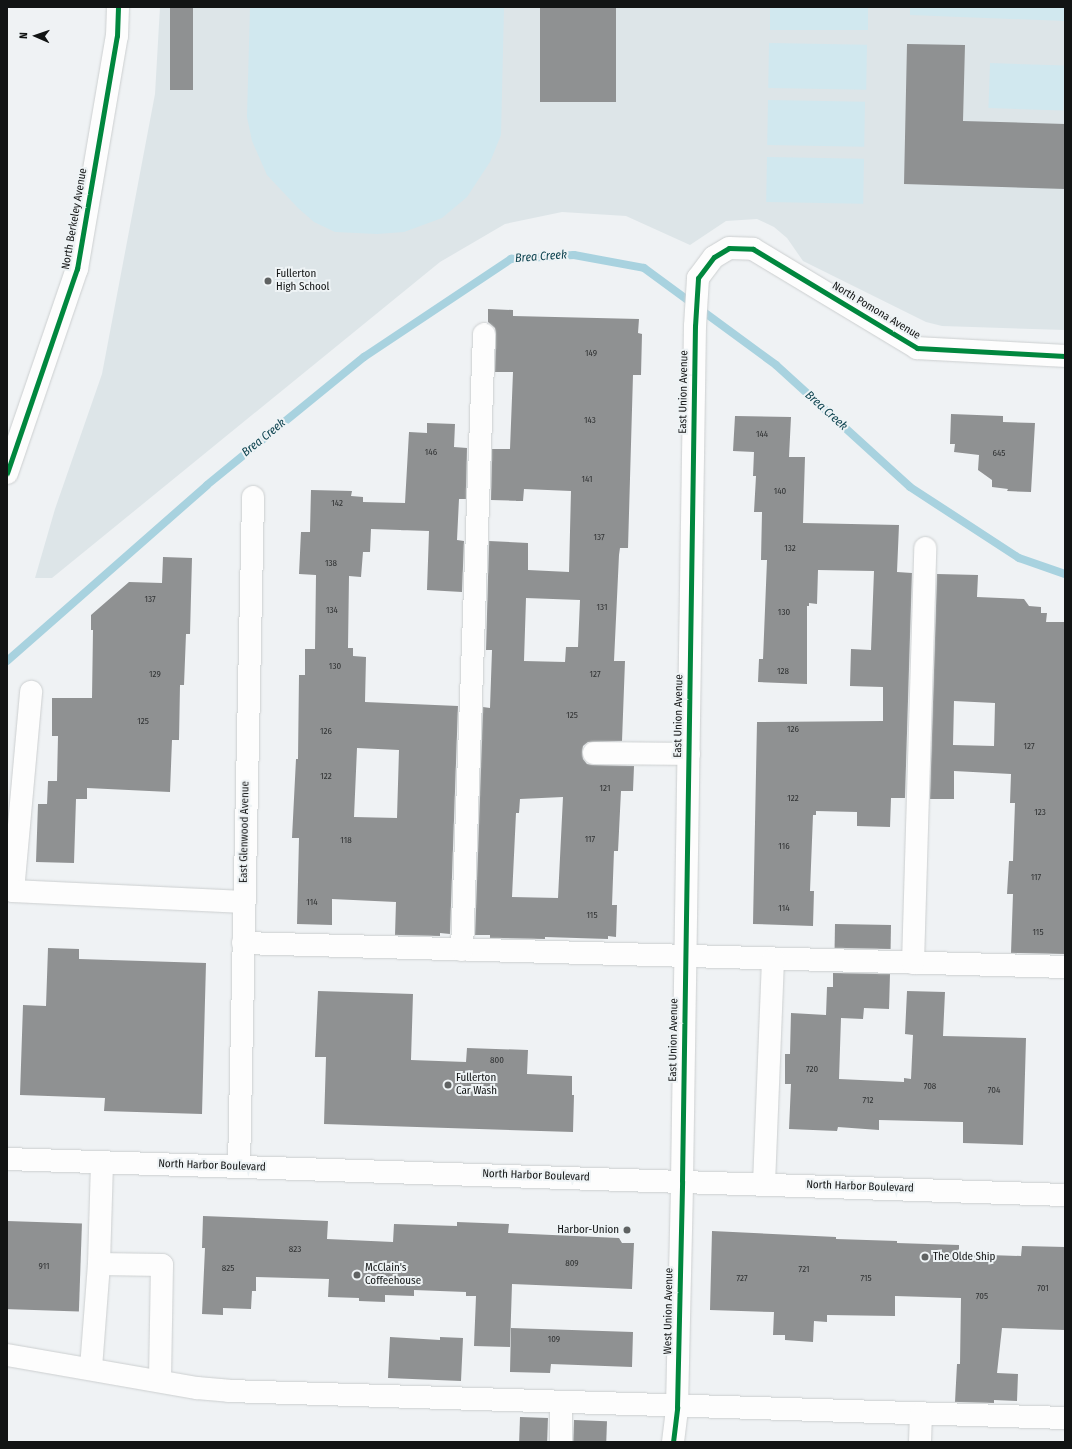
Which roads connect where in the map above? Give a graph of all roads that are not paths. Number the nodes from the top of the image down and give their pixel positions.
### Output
1 (118, 7) edge
2 (714, 257) joint
3 (484, 334) dead end
4 (1065, 356) edge
5 (7, 473) edge
6 (252, 497) dead end
7 (925, 548) dead end
8 (31, 692) dead end
9 (594, 753) dead end
10 (689, 754) junction
11 (10, 890) edge
12 (244, 902) junction
13 (243, 943) junction
14 (462, 950) junction
15 (686, 956) junction
16 (772, 959) junction
17 (913, 963) junction
18 (1065, 967) edge
19 (7, 1159) edge
20 (102, 1162) junction
21 (239, 1167) junction
22 (682, 1181) junction
23 (764, 1184) junction
24 (1065, 1195) edge
25 (99, 1264) junction
26 (7, 1355) edge
27 (91, 1368) junction
28 (160, 1380) junction
29 (562, 1402) junction
30 (677, 1406) junction
31 (922, 1414) junction
32 (1065, 1418) edge
33 (561, 1442) edge
34 (673, 1442) edge
35 (920, 1442) edge

1 - 5 street, North Berkeley Avenue
2 - 4 street, North Pomona Avenue
2 - 10 street, East Union Avenue
3 - 14 street
6 - 12 street, East Glenwood Avenue
7 - 17 street
8 - 11 street
9 - 10 street
10 - 15 street, East Union Avenue
11 - 12 street
12 - 13 street, East Glenwood Avenue
13 - 14 street
13 - 21 street, East Glenwood Avenue
14 - 15 street
15 - 16 street
15 - 22 street, East Union Avenue
16 - 17 street
16 - 23 street
17 - 18 street
19 - 20 street, North Harbor Boulevard
20 - 21 street, North Harbor Boulevard
20 - 25 street
21 - 22 street, North Harbor Boulevard
22 - 23 street, North Harbor Boulevard
22 - 30 street, West Union Avenue
23 - 24 street, North Harbor Boulevard
25 - 27 street
25 - 28 street
26 - 27 street
27 - 28 street
28 - 29 street
29 - 30 street
29 - 33 street
30 - 31 street
30 - 34 street, West Union Avenue
31 - 32 street
31 - 35 street

